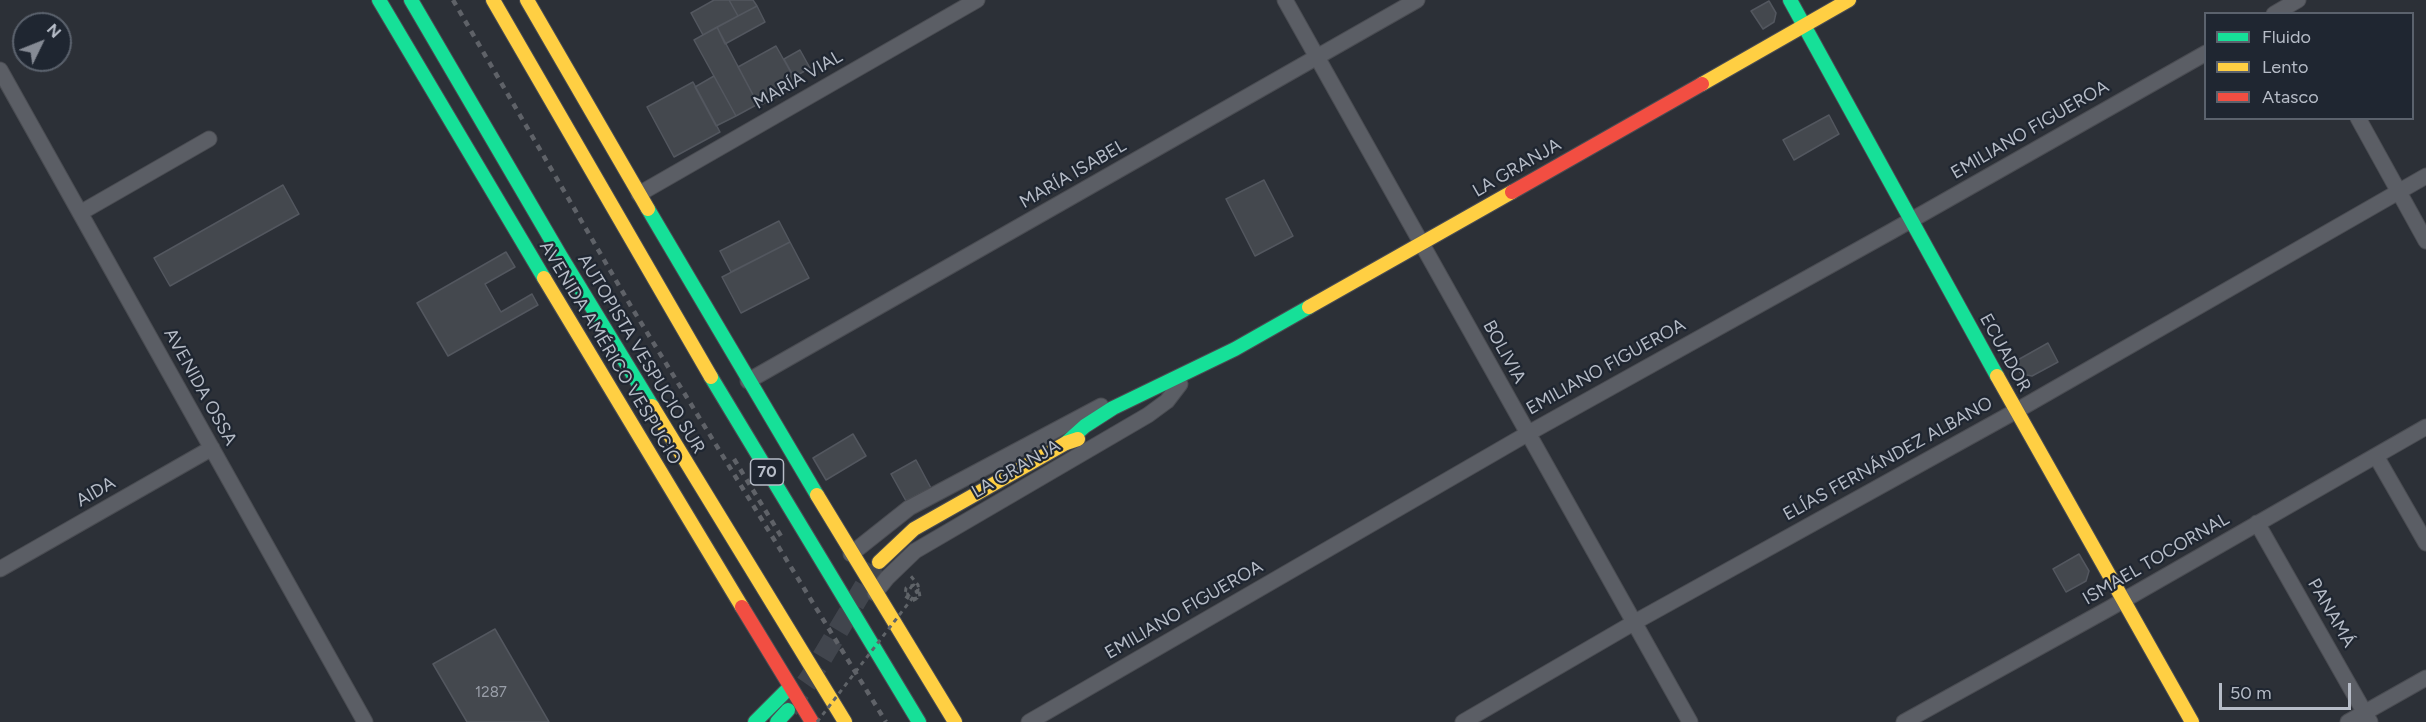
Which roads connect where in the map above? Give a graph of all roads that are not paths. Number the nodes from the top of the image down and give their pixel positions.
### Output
1 (380, 0) edge
2 (411, 0) edge
3 (493, 0) edge
4 (977, 0) edge
5 (1285, 0) edge
6 (1417, 0) edge
7 (1790, 0) edge
8 (1849, 0) edge
9 (529, 1) edge
10 (2296, 4) edge
11 (2278, 12) edge
12 (1804, 25) junction
13 (2204, 54) edge
14 (1316, 57) junction
15 (0, 70) edge
16 (2359, 120) edge
17 (209, 139) dead end
18 (2426, 176) edge
19 (2399, 191) junction
20 (639, 194) junction
21 (80, 213) junction
22 (1911, 220) junction
23 (2426, 240) edge
24 (1422, 245) junction
25 (1203, 366) junction
26 (748, 381) junction
27 (1180, 384) junction
28 (1151, 388) junction
29 (2016, 411) junction
30 (2426, 427) edge
31 (1527, 434) junction
32 (1066, 443) junction
33 (212, 448) junction
34 (2376, 456) junction
35 (2257, 524) junction
36 (2426, 543) edge
37 (851, 554) junction
38 (879, 562) tunnel mouth
39 (0, 569) edge
40 (875, 593) junction
41 (2123, 600) junction
42 (1635, 622) junction
43 (2426, 678) edge
44 (790, 687) junction
45 (788, 710) tunnel mouth
46 (2368, 717) edge
47 (365, 722) edge
48 (755, 722) edge
49 (777, 722) edge
50 (812, 722) edge
51 (845, 722) edge
52 (919, 722) edge
53 (955, 722) edge
54 (1029, 722) edge
55 (1463, 722) edge
56 (1690, 722) edge
57 (1904, 722) edge
58 (2192, 722) edge
59 (2348, 722) edge

1 - 44 main road, AVENIDA AMÉRICO VESPUCIO
2 - 51 main road, AUTOPISTA VESPUCIO SUR
3 - 52 main road, 70
4 - 20 street, MARÍA VIAL
5 - 14 street, BOLIVIA
6 - 14 street, MARÍA ISABEL
7 - 12 main road, ECUADOR
8 - 12 main road, LA GRANJA
9 - 20 main road
10 - 11 street
12 - 22 main road, ECUADOR
12 - 24 main road, LA GRANJA
13 - 22 street, EMILIANO FIGUEROA
14 - 24 street, BOLIVIA
14 - 26 street, MARÍA ISABEL
15 - 21 street, AVENIDA OSSA
16 - 19 street
17 - 21 street
18 - 19 street, ELÍAS FERNÁNDEZ ALBANO
19 - 23 street
19 - 29 street, ELÍAS FERNÁNDEZ ALBANO
20 - 26 main road
21 - 33 street, AVENIDA OSSA
22 - 29 main road, ECUADOR
22 - 31 street, EMILIANO FIGUEROA
24 - 25 main road, LA GRANJA
24 - 31 street, BOLIVIA
25 - 27 main road, LA GRANJA
25 - 28 main road, LA GRANJA
26 - 37 main road
27 - 32 main road, LA GRANJA
27 - 40 street, LA GRANJA
28 - 32 main road, LA GRANJA
28 - 37 street, LA GRANJA
29 - 41 main road, ECUADOR
29 - 42 street, ELÍAS FERNÁNDEZ ALBANO
30 - 34 street, ISMAEL TOCORNAL
31 - 42 street, BOLIVIA
31 - 54 street, EMILIANO FIGUEROA
32 - 38 main road, LA GRANJA
33 - 39 street, AIDA
33 - 47 street, AVENIDA OSSA
34 - 35 street, ISMAEL TOCORNAL
34 - 36 street
35 - 41 street, ISMAEL TOCORNAL
35 - 46 street, PANAMÁ
37 - 40 main road
40 - 53 main road
41 - 57 street, ISMAEL TOCORNAL
41 - 58 main road, ECUADOR
42 - 55 street, ELÍAS FERNÁNDEZ ALBANO
42 - 56 street, BOLIVIA
43 - 46 street
44 - 48 main road
44 - 50 main road, AVENIDA AMÉRICO VESPUCIO
45 - 49 main road
46 - 59 street

